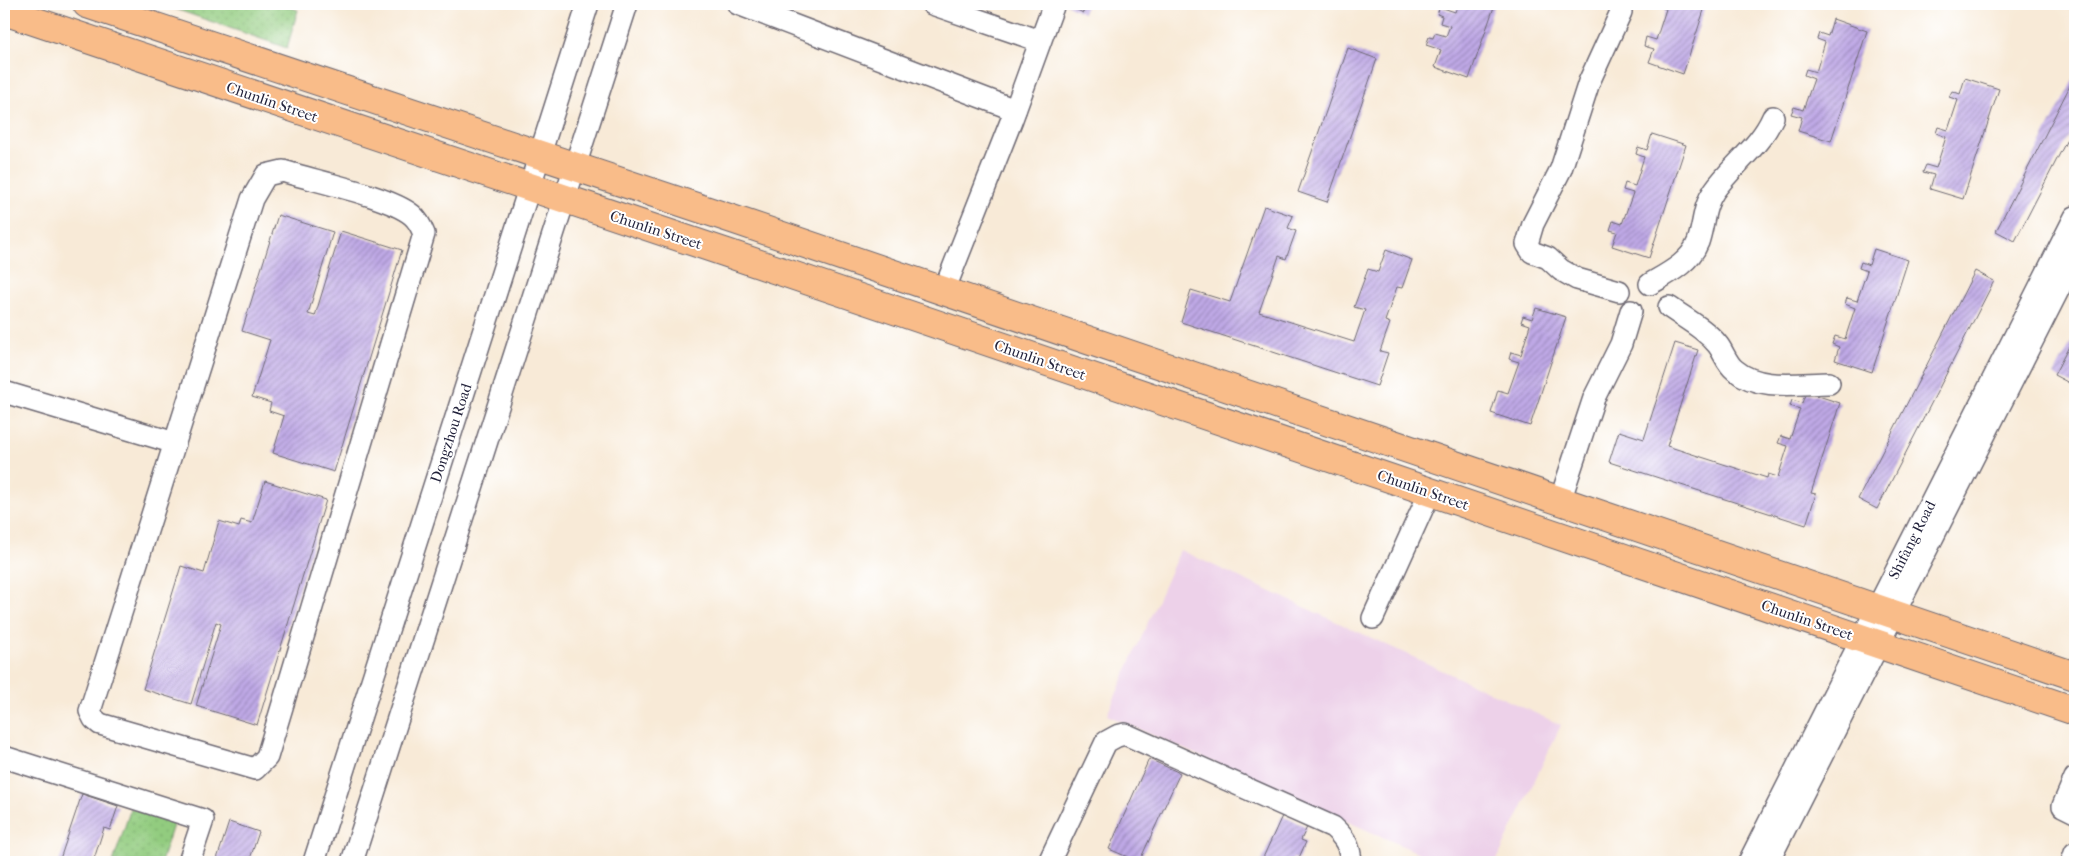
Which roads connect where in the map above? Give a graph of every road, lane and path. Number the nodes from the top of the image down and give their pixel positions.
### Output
1 (87, 4) edge
2 (588, 4) edge
3 (627, 4) edge
4 (738, 4) edge
5 (932, 4) edge
6 (1054, 4) edge
7 (4, 11) edge
8 (1621, 12) dead end
9 (1040, 41) junction
10 (1015, 110) junction
11 (1773, 117) dead end
12 (540, 156) junction
13 (574, 168) junction
14 (529, 188) junction
15 (564, 199) junction
16 (2075, 217) edge
17 (2075, 257) edge
18 (1650, 284) junction
19 (1619, 291) junction
20 (944, 292) junction
21 (1669, 307) junction
22 (1632, 311) junction
23 (1829, 382) dead end
24 (4, 392) edge
25 (175, 443) junction
26 (1430, 492) junction
27 (1560, 501) junction
28 (1886, 612) junction
29 (1373, 618) dead end
30 (1871, 642) junction
31 (2075, 676) edge
32 (2075, 711) edge
33 (4, 757) edge
34 (2075, 778) edge
35 (2075, 812) edge
36 (2075, 853) edge
37 (189, 862) edge
38 (314, 862) edge
39 (352, 862) edge
40 (1049, 862) edge
41 (1351, 862) edge
42 (1748, 862) edge
43 (1768, 862) edge
44 (2072, 862) edge

1 - 12 main road
2 - 12 street, Dongzhou Road
3 - 13 street
4 - 10 street
5 - 9 street
6 - 9 street
7 - 14 main road, Chunlin Street
8 - 19 street
9 - 10 street
10 - 20 street
11 - 18 street
12 - 13 main road
12 - 14 street, Dongzhou Road
13 - 15 street
13 - 20 main road
14 - 15 main road, Chunlin Street
14 - 38 street, Dongzhou Road
15 - 26 main road, Chunlin Street
15 - 39 street
16 - 28 street, Shifang Road
17 - 28 street, Shifang Road
18 - 19 street
18 - 21 street
19 - 22 street
20 - 27 main road
21 - 22 street
21 - 23 street
22 - 27 street
24 - 25 street
25 - 25 street
26 - 29 street
26 - 30 main road, Chunlin Street
27 - 28 main road
28 - 30 street, Shifang Road
28 - 31 main road
30 - 32 main road, Chunlin Street
30 - 42 street, Shifang Road
30 - 43 street, Shifang Road
33 - 37 street
34 - 35 street
36 - 44 street
40 - 41 street

